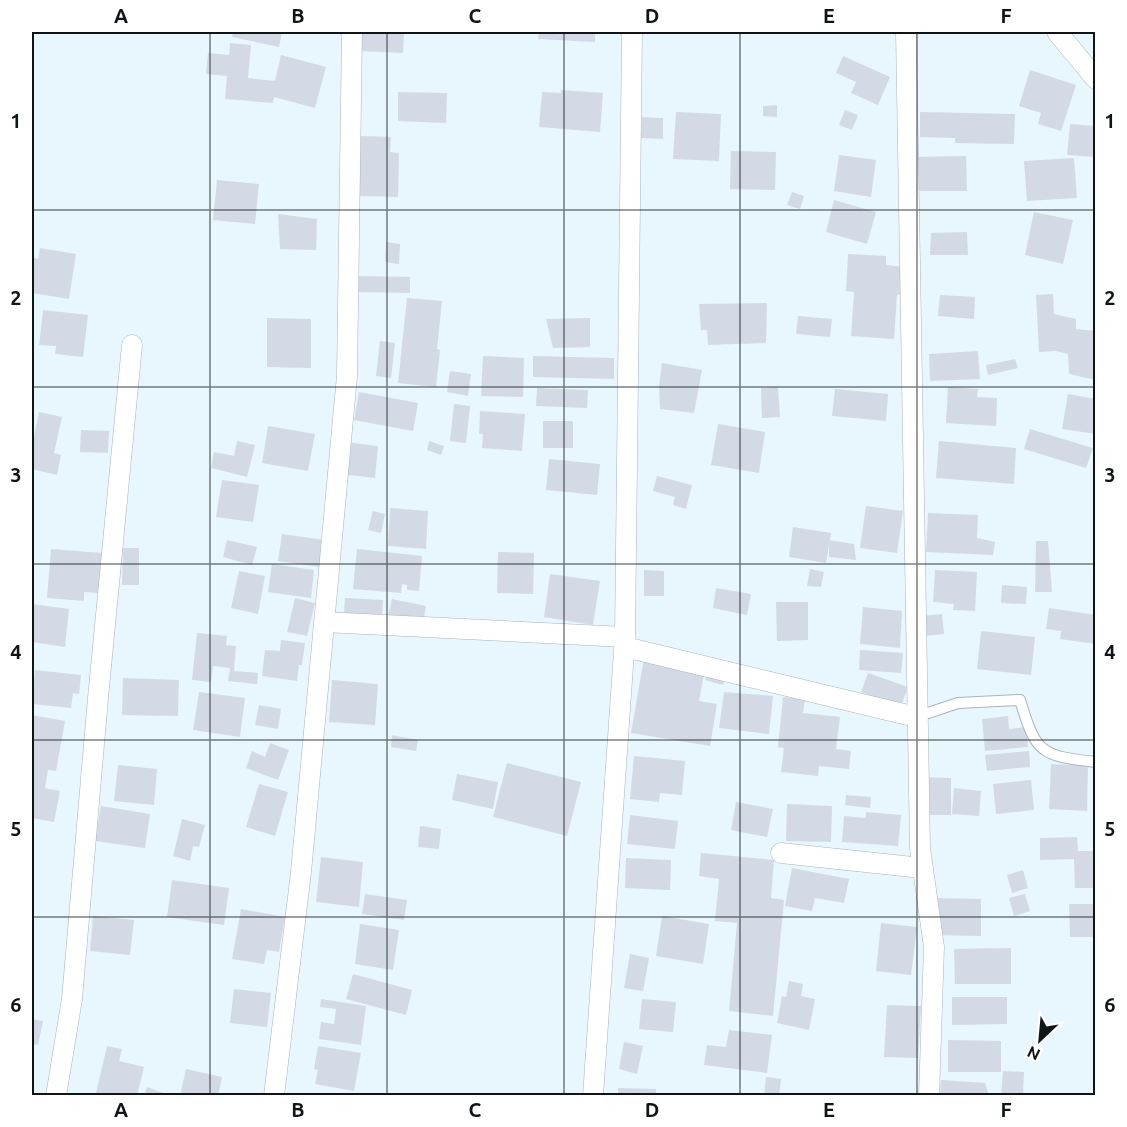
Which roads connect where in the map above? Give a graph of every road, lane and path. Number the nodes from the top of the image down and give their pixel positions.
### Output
1 (352, 32) edge
2 (632, 32) edge
3 (906, 32) edge
4 (1057, 32) edge
5 (1095, 79) edge
6 (132, 345) dead end
7 (324, 622) junction
8 (625, 642) junction
9 (916, 717) junction
10 (1095, 762) edge
11 (782, 853) dead end
12 (922, 868) junction
13 (56, 1095) edge
14 (274, 1095) edge
15 (593, 1095) edge
16 (929, 1095) edge

1 - 7 street
2 - 8 street
3 - 9 street
4 - 5 street
6 - 13 street
7 - 8 street
7 - 14 street
8 - 9 street
8 - 15 street
9 - 10 lane
9 - 12 street
11 - 12 street
12 - 16 street

